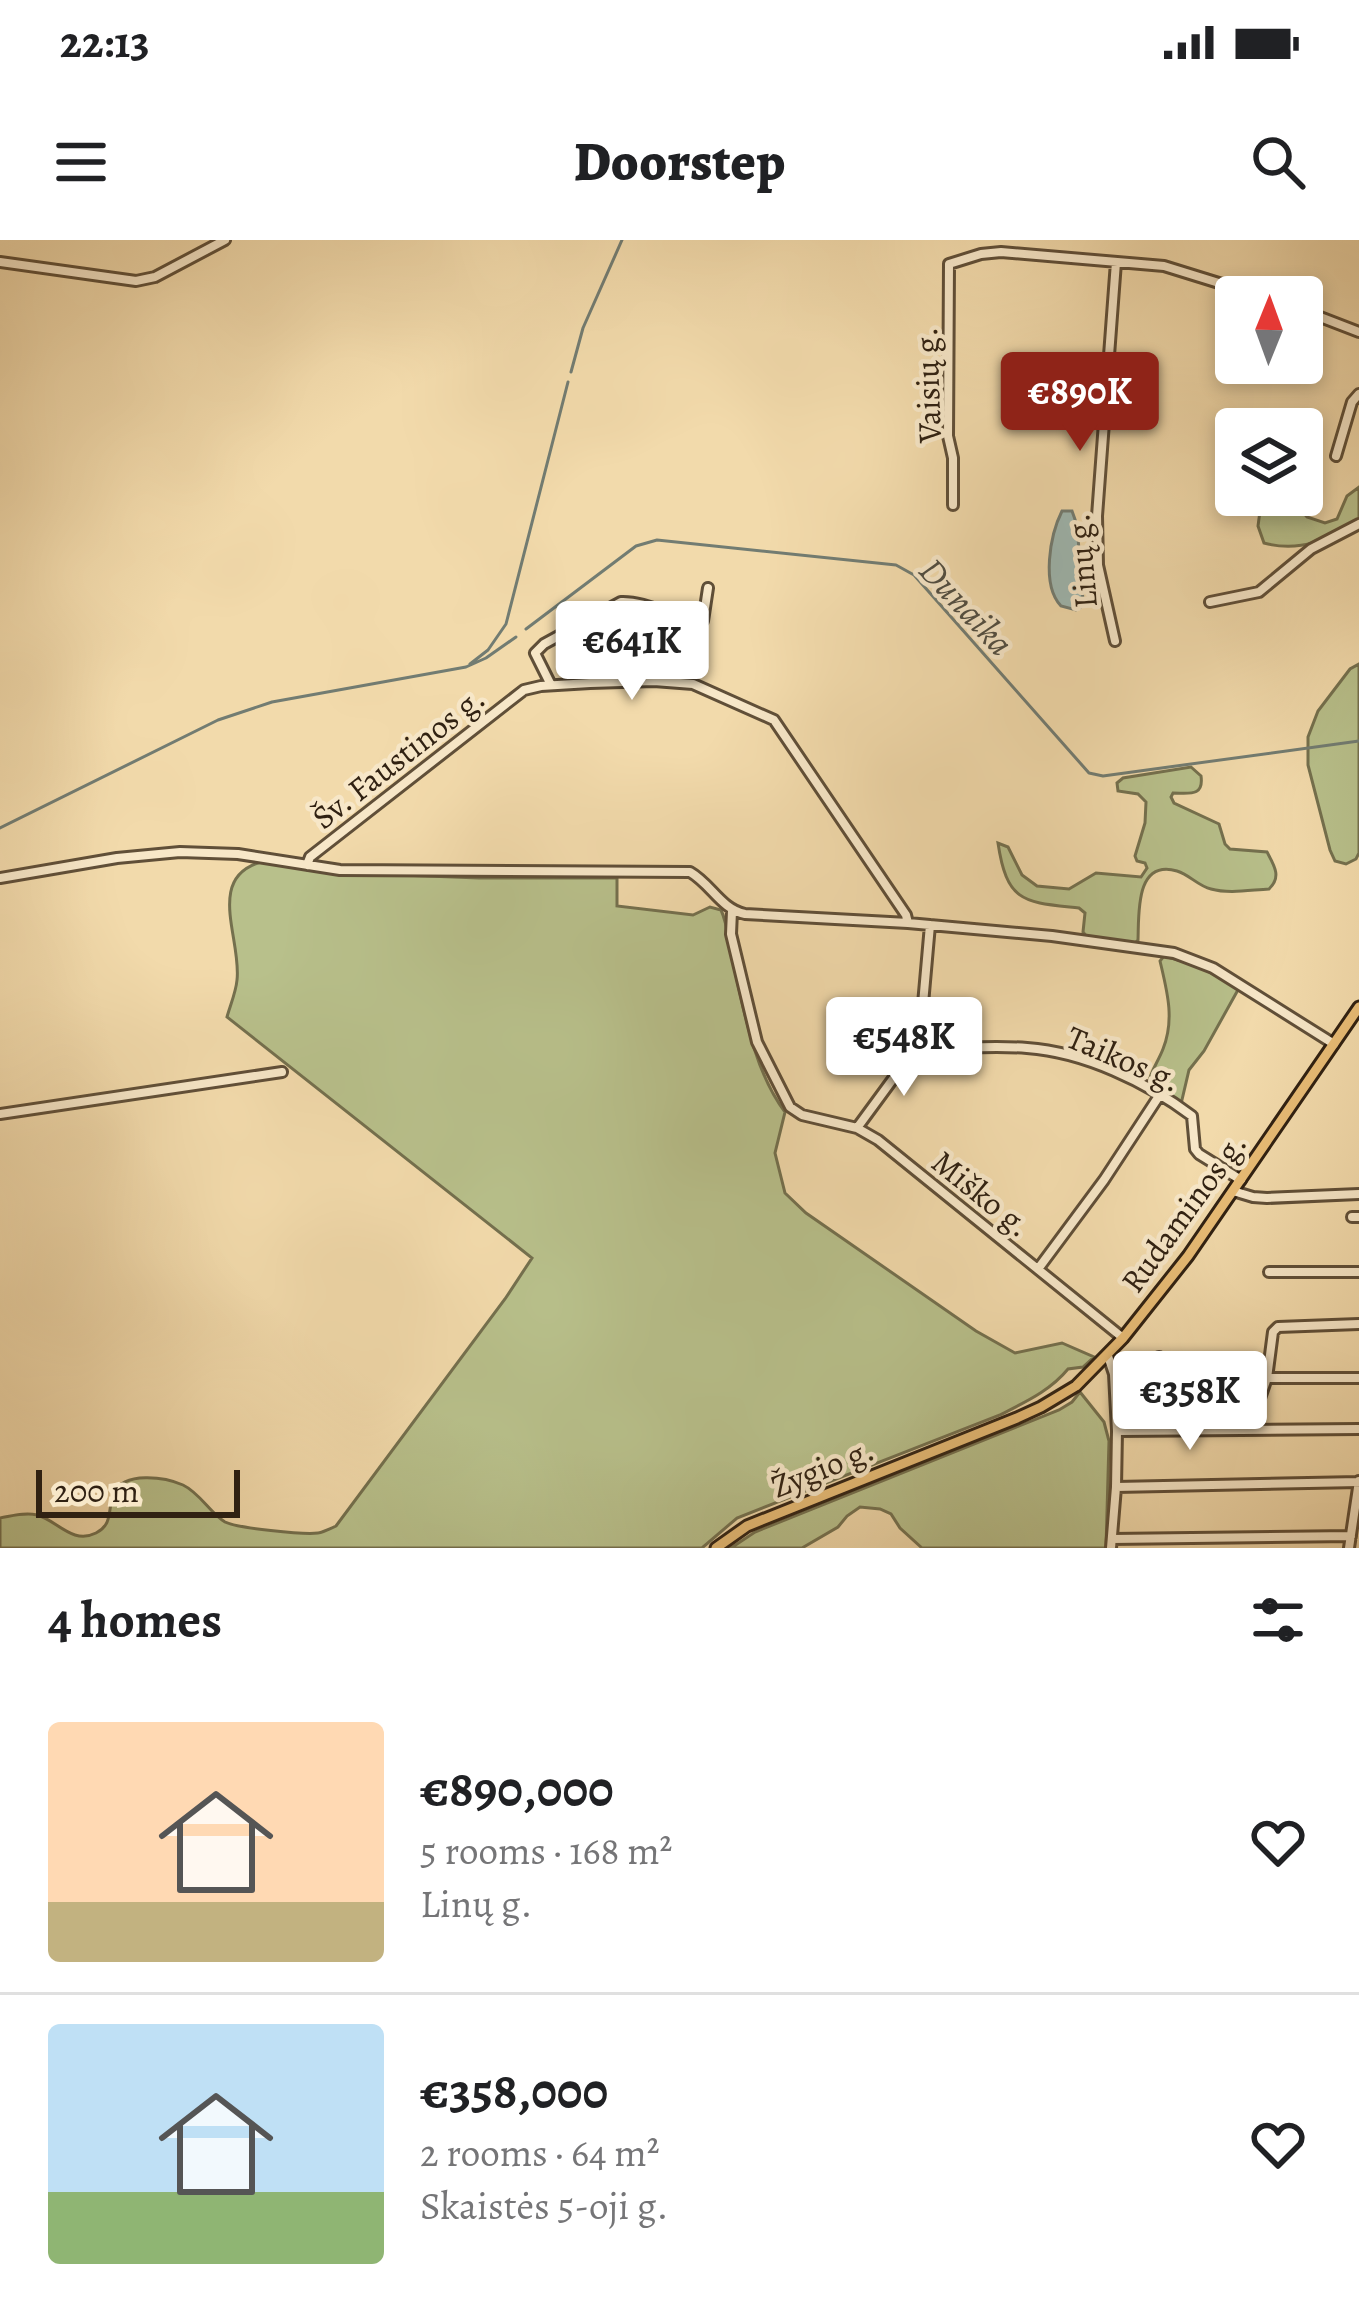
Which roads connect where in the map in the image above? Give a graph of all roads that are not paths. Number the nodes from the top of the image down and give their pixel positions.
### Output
1 (225, 240) edge
2 (0, 262) edge
3 (1116, 262) junction
4 (1215, 280) edge
5 (1323, 318) edge
6 (1359, 332) edge
7 (1359, 394) edge
8 (1336, 456) dead end
9 (952, 506) dead end
10 (1359, 524) edge
11 (708, 588) dead end
12 (1210, 602) dead end
13 (1115, 641) dead end
14 (551, 685) junction
15 (307, 865) junction
16 (0, 878) edge
17 (732, 911) junction
18 (908, 923) junction
19 (930, 925) junction
20 (1359, 1007) edge
21 (1334, 1044) junction
22 (923, 1045) junction
23 (282, 1072) dead end
24 (1160, 1096) junction
25 (0, 1114) edge
26 (857, 1128) junction
27 (1241, 1180) junction
28 (1233, 1191) junction
29 (1359, 1194) edge
30 (1038, 1269) junction
31 (1270, 1272) dead end
32 (1359, 1272) edge
33 (1359, 1324) edge
34 (1123, 1338) junction
35 (1108, 1355) junction
36 (1159, 1358) dead end
37 (1114, 1374) junction
38 (1267, 1378) junction
39 (1359, 1378) edge
40 (1359, 1429) edge
41 (1249, 1430) junction
42 (1117, 1431) junction
43 (953, 1444) joint
44 (1359, 1481) edge
45 (1116, 1487) junction
46 (1351, 1536) junction
47 (1112, 1544) edge
48 (716, 1548) edge
49 (1349, 1548) edge

1 - 2 street
3 - 4 street
3 - 9 street, Vaisių g.
3 - 13 street, Linų g.
5 - 6 street
7 - 8 street
10 - 12 street
11 - 14 street
14 - 15 street, Šv. Faustinos g.
14 - 18 street, Šv. Faustinos g.
15 - 16 street, Šv. Faustinos g.
15 - 17 street, Šv. Faustinos g.
17 - 18 street
17 - 26 street, Miško g.
18 - 19 street
19 - 21 street
19 - 22 street
20 - 21 main road, Rudaminos g.
21 - 27 main road, Rudaminos g.
22 - 24 street, Taikos g.
22 - 26 street
23 - 25 street
24 - 27 street, Taikos g.
24 - 30 street
26 - 30 street, Miško g.
27 - 28 main road, Rudaminos g.
28 - 29 street
28 - 34 main road, Rudaminos g.
30 - 34 street, Miško g.
31 - 32 street
33 - 38 street
34 - 35 main road, Rudaminos g.
35 - 37 street
35 - 43 main road, Rudaminos g.
36 - 37 street
37 - 42 street
38 - 39 street
38 - 41 street
40 - 41 street
41 - 42 street
42 - 45 street
43 - 48 main road, Žygio g.
44 - 45 street
44 - 46 street
45 - 47 street
46 - 47 street
46 - 49 street

